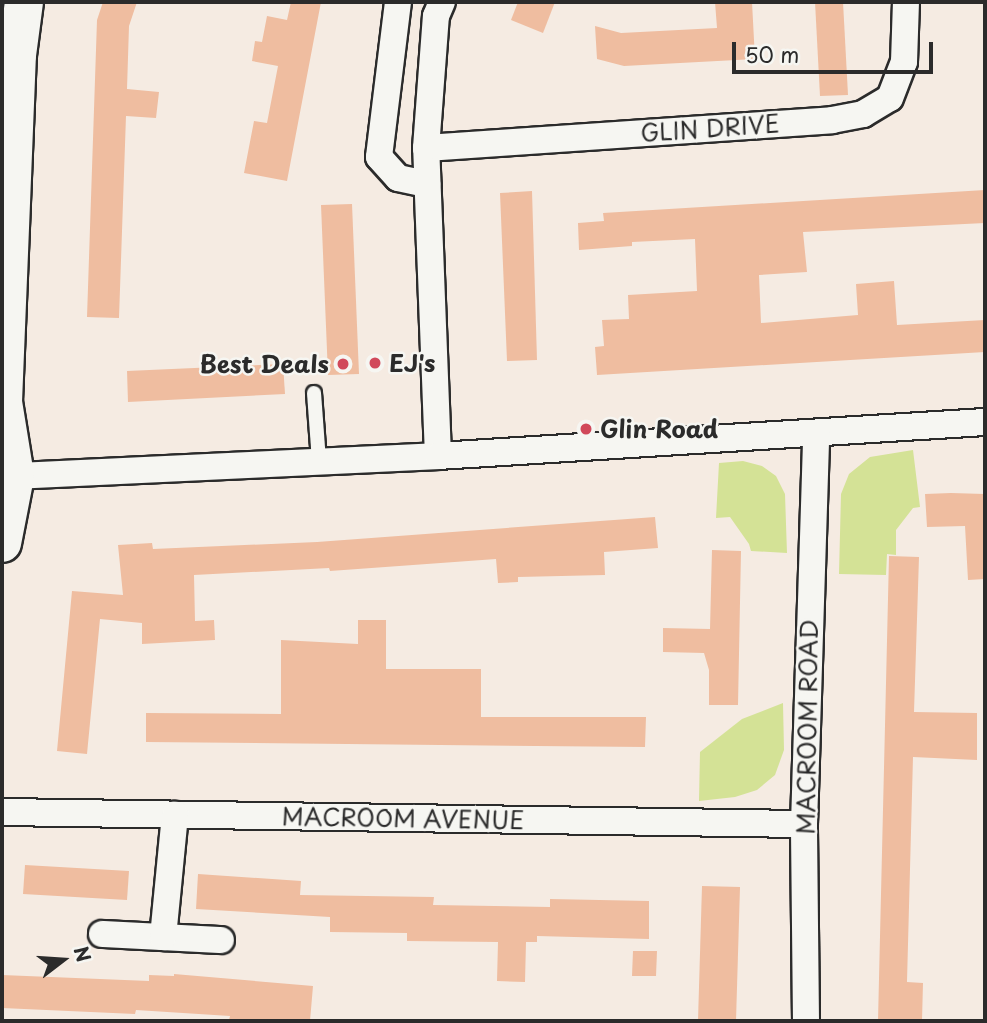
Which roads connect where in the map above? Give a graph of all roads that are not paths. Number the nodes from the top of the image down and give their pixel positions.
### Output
1 (24, 2) edge
2 (398, 2) edge
3 (442, 2) edge
4 (906, 2) edge
5 (9, 54) edge
6 (426, 148) junction
7 (428, 184) junction
8 (314, 393) dead end
9 (985, 422) edge
10 (816, 433) junction
11 (438, 456) junction
12 (318, 461) junction
13 (15, 476) junction
14 (2, 542) edge
15 (2, 812) edge
16 (175, 815) junction
17 (804, 824) junction
18 (102, 934) dead end
19 (163, 937) junction
20 (221, 940) dead end
21 (806, 1021) edge

1 - 5 street
2 - 7 street
3 - 6 street
4 - 6 street, GLIN DRIVE
5 - 13 street
6 - 7 street
7 - 11 street
8 - 12 lane
9 - 10 street
10 - 11 street
10 - 17 street, MACROOM ROAD
11 - 12 street
12 - 13 street
13 - 14 street
15 - 16 street, MACROOM AVENUE
16 - 17 street, MACROOM AVENUE
16 - 19 street
17 - 21 street, MACROOM ROAD
18 - 19 street
19 - 20 street

